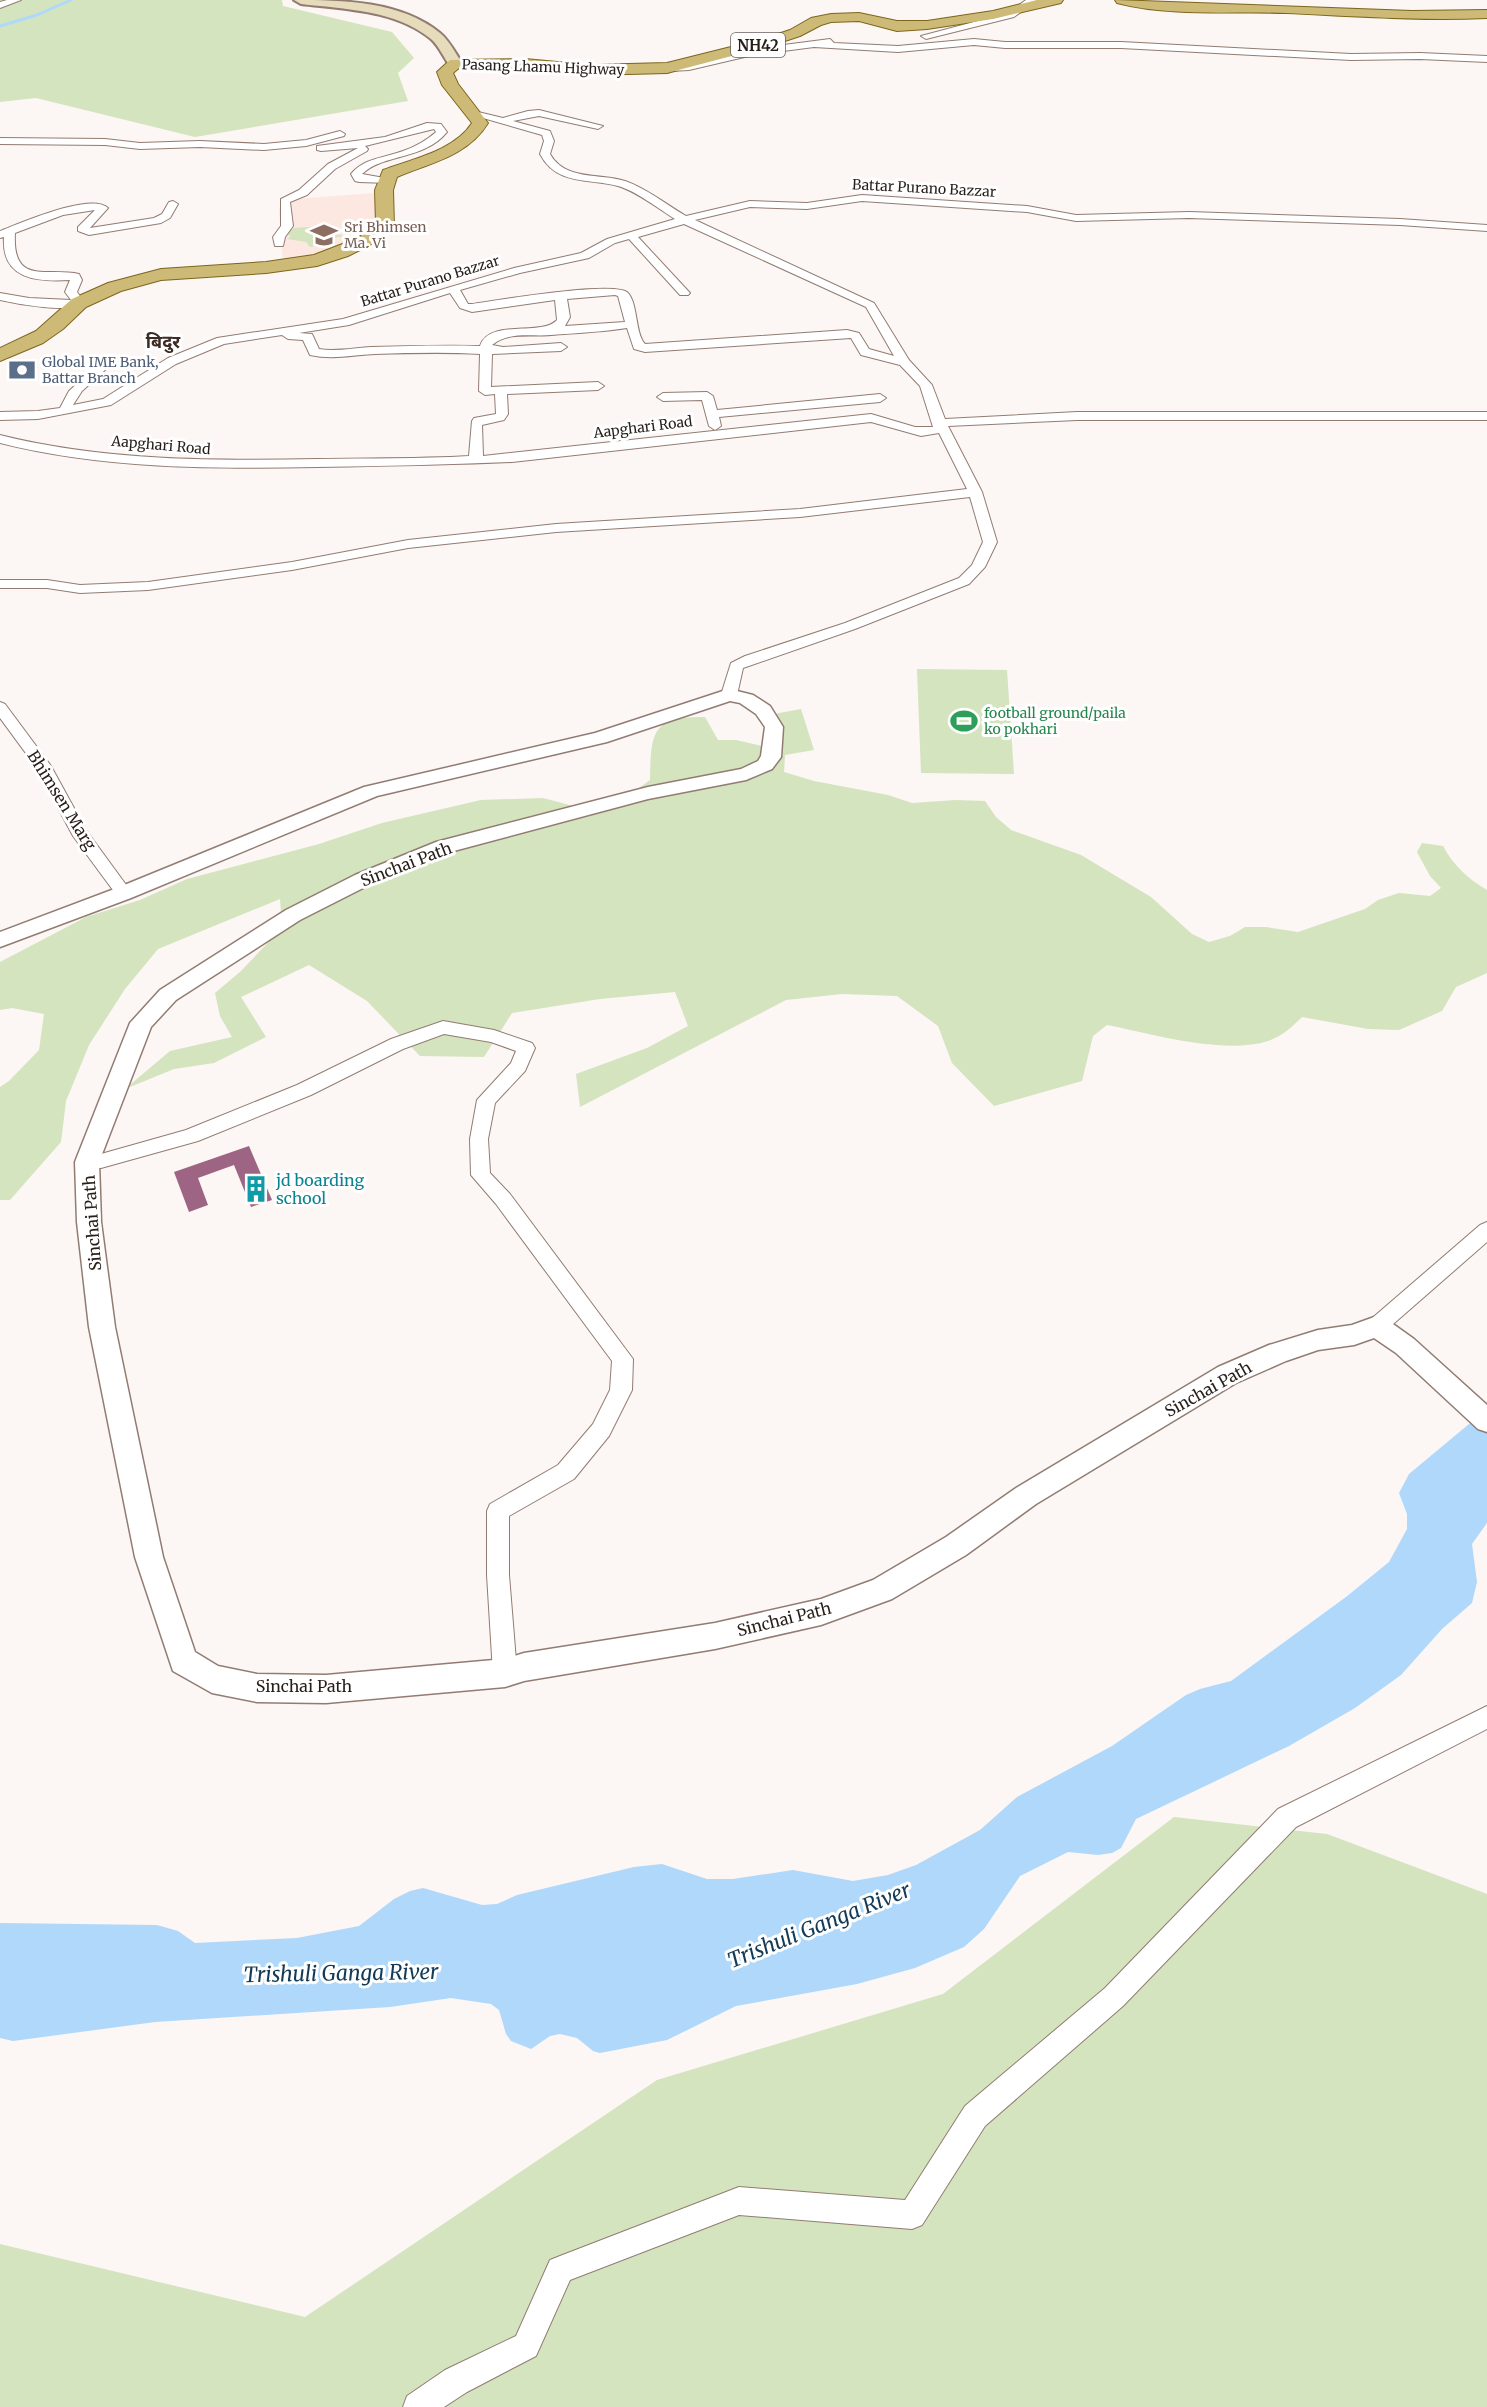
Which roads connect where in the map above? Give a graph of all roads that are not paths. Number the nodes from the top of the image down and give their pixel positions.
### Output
1 (16, 0) edge
2 (301, 0) edge
3 (1056, 0) edge
4 (1122, 0) edge
5 (1030, 3) edge
6 (0, 5) edge
7 (1487, 14) edge
8 (817, 45) junction
9 (1487, 59) edge
10 (455, 63) junction
11 (667, 68) junction
12 (474, 114) junction
13 (502, 122) junction
14 (598, 126) dead end
15 (340, 134) dead end
16 (0, 141) edge
17 (368, 143) junction
18 (264, 147) junction
19 (386, 182) junction
20 (173, 204) dead end
21 (685, 220) junction
22 (1487, 228) edge
23 (5, 233) edge
24 (631, 235) junction
25 (279, 244) dead end
26 (453, 288) junction
27 (684, 293) dead end
28 (560, 296) junction
29 (0, 297) edge
30 (79, 303) junction
31 (632, 324) junction
32 (550, 332) junction
33 (281, 333) junction
34 (561, 346) dead end
35 (484, 352) junction
36 (0, 355) edge
37 (904, 362) junction
38 (99, 370) dead end
39 (597, 387) dead end
40 (501, 390) junction
41 (663, 397) dead end
42 (880, 398) dead end
43 (66, 411) junction
44 (712, 414) junction
45 (0, 416) edge
46 (1487, 416) edge
47 (940, 423) junction
48 (717, 433) junction
49 (0, 439) edge
50 (476, 460) junction
51 (975, 492) junction
52 (0, 584) edge
53 (729, 695) junction
54 (0, 707) edge
55 (124, 893) junction
56 (0, 940) edge
57 (87, 1162) junction
58 (1487, 1230) edge
59 (1377, 1326) junction
60 (1487, 1421) edge
61 (505, 1673) junction
62 (1487, 1717) edge
63 (418, 2407) edge

1 - 6 street
2 - 10 main road
3 - 5 main road, Pasang Lhamu Highway / NH42
4 - 7 main road
5 - 8 street
5 - 11 main road, Pasang Lhamu Highway / NH42
8 - 9 street
8 - 11 street
10 - 11 main road, Pasang Lhamu Highway / NH42
10 - 12 main road, Pasang Lhamu Highway
12 - 13 street
12 - 19 main road
13 - 14 street
13 - 21 street
15 - 18 street
16 - 18 street
17 - 18 street
17 - 19 street
17 - 25 street
19 - 30 main road
20 - 23 street
21 - 22 street, Battar Purano Bazzar
21 - 24 street, Battar Purano Bazzar
21 - 37 street
23 - 30 street
24 - 26 street, Battar Purano Bazzar
24 - 27 street
26 - 28 street
26 - 33 street, Battar Purano Bazzar
28 - 31 street
28 - 32 street
29 - 30 street
30 - 36 main road
31 - 32 street
31 - 37 street
32 - 35 street
33 - 35 street
33 - 43 street, Battar Purano Bazzar
34 - 35 street
35 - 40 street
37 - 47 street
38 - 43 street
39 - 40 street
40 - 50 street
41 - 44 street
42 - 44 street
43 - 45 street, Battar Purano Bazzar
44 - 48 street
46 - 47 street
47 - 48 street, Aapghari Road
47 - 51 street
48 - 50 street, Aapghari Road
49 - 50 street, Aapghari Road
51 - 52 street
51 - 53 street
53 - 55 street
53 - 57 street, Sinchai Path
54 - 55 street, Bhimsen Marg
55 - 56 street
57 - 61 street, Sinchai Path
57 - 61 street
58 - 59 street
59 - 60 street
59 - 61 street, Sinchai Path
62 - 63 street

